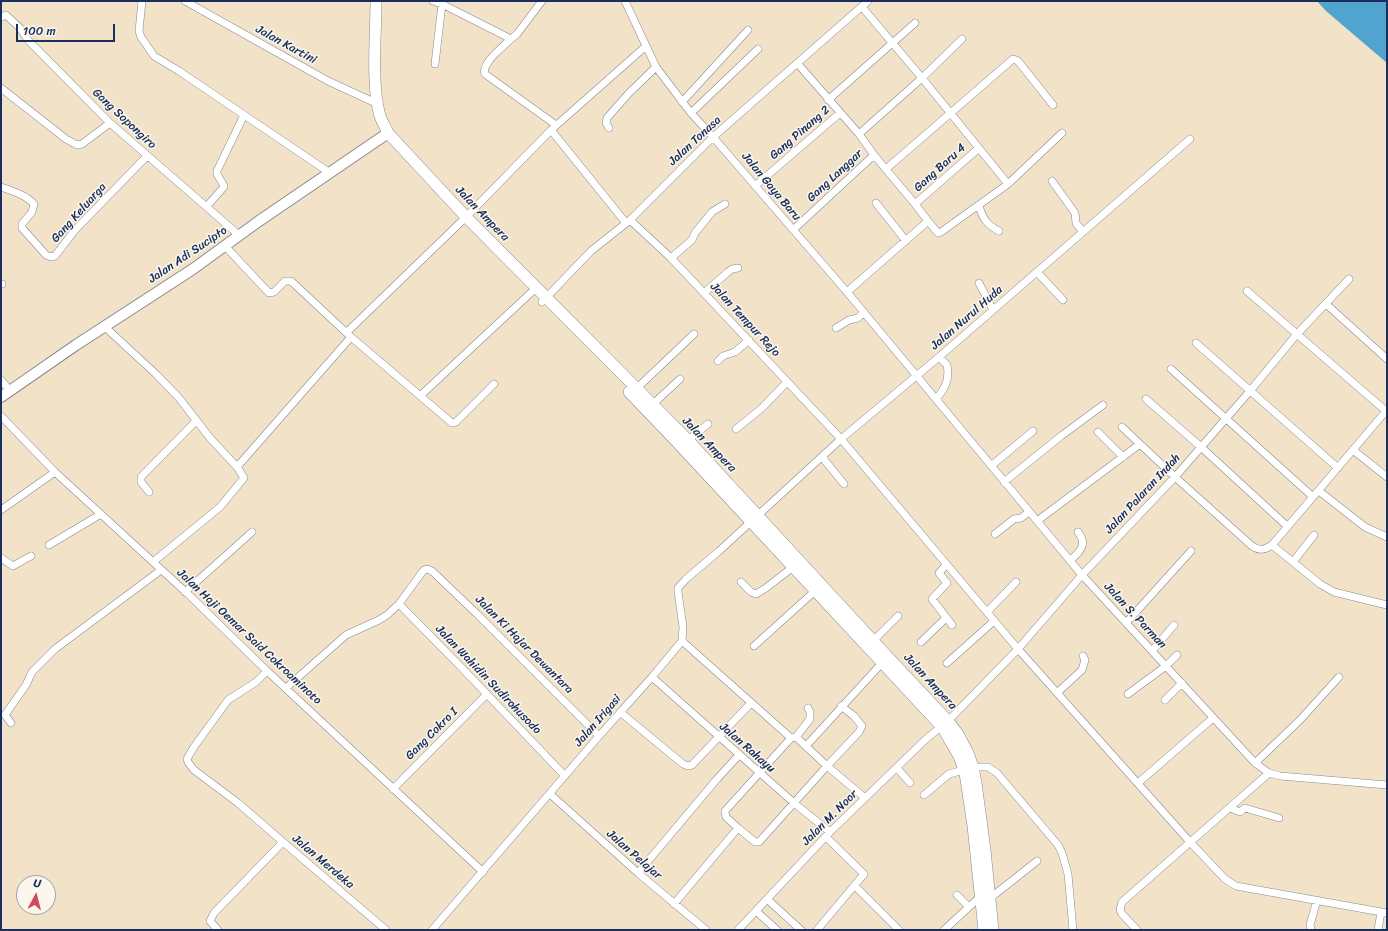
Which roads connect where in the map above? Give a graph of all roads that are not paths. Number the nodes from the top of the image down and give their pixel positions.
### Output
1 (142, 1) edge
2 (185, 1) edge
3 (370, 1) edge
4 (376, 1) edge
5 (433, 1) edge
6 (542, 1) edge
7 (625, 1) edge
8 (868, 1) edge
9 (442, 4) junction
10 (862, 7) junction
11 (1, 17) edge
12 (915, 23) dead end
13 (748, 30) dead end
14 (511, 39) junction
15 (962, 39) dead end
16 (893, 43) junction
17 (646, 46) junction
18 (758, 49) dead end
19 (435, 64) dead end
20 (798, 64) junction
21 (656, 67) junction
22 (922, 78) junction
23 (1, 88) edge
24 (828, 100) junction
25 (682, 102) junction
26 (375, 103) junction
27 (1053, 105) dead end
28 (691, 113) junction
29 (840, 113) junction
30 (950, 114) junction
31 (244, 115) junction
32 (110, 122) junction
33 (553, 127) junction
34 (609, 128) dead end
35 (1062, 133) dead end
36 (859, 134) junction
37 (385, 135) junction
38 (713, 137) junction
39 (1190, 139) dead end
40 (979, 148) junction
41 (874, 155) junction
42 (147, 156) junction
43 (886, 169) junction
44 (330, 173) junction
45 (1052, 181) dead end
46 (1008, 184) junction
47 (755, 186) junction
48 (1, 187) edge
49 (876, 203) dead end
50 (725, 204) dead end
51 (915, 204) junction
52 (979, 205) junction
53 (207, 206) junction
54 (464, 219) junction
55 (628, 221) junction
56 (928, 222) junction
57 (793, 230) junction
58 (999, 231) dead end
59 (1083, 232) junction
60 (240, 236) junction
61 (906, 241) junction
62 (225, 246) junction
63 (671, 258) junction
64 (738, 268) dead end
65 (1037, 272) junction
66 (1349, 279) dead end
67 (979, 283) dead end
68 (534, 290) junction
69 (1247, 291) dead end
70 (847, 292) junction
71 (704, 293) junction
72 (544, 300) junction
73 (1063, 300) dead end
74 (1326, 304) junction
75 (993, 310) junction
76 (864, 312) junction
77 (105, 327) junction
78 (836, 328) dead end
79 (694, 334) dead end
80 (1297, 334) junction
81 (349, 335) junction
82 (749, 340) junction
83 (1196, 343) dead end
84 (939, 357) junction
85 (1387, 359) edge
86 (718, 361) dead end
87 (1171, 369) dead end
88 (914, 372) junction
89 (680, 378) dead end
90 (1, 380) edge
91 (787, 382) junction
92 (494, 384) dead end
93 (636, 389) junction
94 (10, 391) junction
95 (1250, 391) junction
96 (420, 396) junction
97 (1, 397) edge
98 (936, 399) junction
99 (1146, 399) dead end
100 (652, 405) junction
101 (1103, 405) dead end
102 (1387, 411) edge
103 (1, 416) edge
104 (1225, 418) junction
105 (196, 421) junction
106 (708, 424) dead end
107 (1122, 427) dead end
108 (736, 429) dead end
109 (1033, 430) dead end
110 (1098, 432) dead end
111 (841, 439) junction
112 (688, 440) junction
113 (1140, 444) junction
114 (1201, 447) junction
115 (1353, 450) junction
116 (822, 457) junction
117 (1123, 457) junction
118 (991, 466) junction
119 (236, 467) junction
120 (1338, 468) junction
121 (56, 472) junction
122 (1175, 477) junction
123 (1387, 477) edge
124 (1004, 482) junction
125 (844, 484) dead end
126 (1319, 491) junction
127 (149, 492) dead end
128 (1312, 496) junction
129 (1, 510) edge
130 (1029, 512) junction
131 (101, 514) junction
132 (754, 518) junction
133 (1037, 521) junction
134 (1287, 526) junction
135 (252, 532) dead end
136 (1078, 532) dead end
137 (995, 534) dead end
138 (1314, 535) dead end
139 (1387, 537) edge
140 (49, 545) dead end
141 (1272, 545) junction
142 (1191, 551) dead end
143 (31, 556) dead end
144 (1, 558) edge
145 (1070, 561) junction
146 (153, 562) junction
147 (1293, 562) junction
148 (946, 565) junction
149 (793, 567) junction
150 (161, 570) junction
151 (1082, 575) junction
152 (956, 576) junction
153 (741, 582) dead end
154 (1016, 582) dead end
155 (947, 584) junction
156 (815, 591) junction
157 (185, 592) junction
158 (399, 604) junction
159 (1387, 606) edge
160 (987, 612) junction
161 (898, 616) dead end
162 (946, 618) junction
163 (994, 621) junction
164 (1126, 623) junction
165 (952, 625) dead end
166 (1174, 625) dead end
167 (682, 641) junction
168 (873, 641) junction
169 (921, 642) dead end
170 (754, 646) dead end
171 (1018, 649) junction
172 (1152, 651) junction
173 (1178, 654) dead end
174 (1083, 656) dead end
175 (947, 663) dead end
176 (882, 664) junction
177 (1166, 666) junction
178 (267, 671) junction
179 (652, 677) junction
180 (1339, 677) dead end
181 (1182, 683) junction
182 (286, 688) junction
183 (1057, 693) junction
184 (487, 694) junction
185 (1128, 694) dead end
186 (1165, 700) dead end
187 (751, 703) junction
188 (840, 706) junction
189 (808, 708) dead end
190 (620, 712) junction
191 (1213, 718) junction
192 (11, 723) dead end
193 (945, 724) junction
194 (599, 736) junction
195 (719, 737) junction
196 (793, 737) junction
197 (806, 746) junction
198 (739, 755) junction
199 (1255, 763) junction
200 (827, 766) junction
201 (897, 768) junction
202 (968, 769) junction
203 (759, 772) junction
204 (1269, 773) junction
205 (563, 774) junction
206 (910, 783) dead end
207 (1138, 783) junction
208 (1387, 785) edge
209 (393, 789) junction
210 (550, 794) junction
211 (924, 795) dead end
212 (865, 798) junction
213 (794, 803) junction
214 (1230, 808) junction
215 (1279, 818) dead end
216 (738, 828) junction
217 (828, 834) junction
218 (283, 842) junction
219 (1190, 842) junction
220 (1037, 861) dead end
221 (483, 872) junction
222 (638, 873) junction
223 (855, 886) junction
224 (957, 895) dead end
225 (985, 897) junction
226 (767, 898) junction
227 (1317, 900) junction
228 (674, 904) junction
229 (969, 907) junction
230 (756, 911) junction
231 (1384, 912) edge
232 (1134, 929) edge
233 (218, 930) edge
234 (386, 930) edge
235 (432, 930) edge
236 (706, 930) edge
237 (738, 930) edge
238 (777, 930) edge
239 (801, 930) edge
240 (817, 930) edge
241 (899, 930) edge
242 (944, 930) edge
243 (984, 930) edge
244 (993, 930) edge
245 (1073, 930) edge
246 (1311, 930) edge
247 (1378, 930) edge

1 - 31 street
2 - 26 street, Jalan Kartini
3 - 26 main road, Jalan Ampera
4 - 26 main road, Jalan Ampera
5 - 9 street
6 - 14 street
7 - 17 street, Jalan Gaya Baru
8 - 10 street, Jalan Tonasa
9 - 14 street
9 - 19 street
10 - 16 street
10 - 20 street, Jalan Tonasa
11 - 32 street, Gang Sopongiro
12 - 16 street
13 - 25 street
14 - 33 street, Jalan Tempur Rejo
15 - 22 street
16 - 22 street
16 - 24 street
17 - 21 street, Jalan Gaya Baru
17 - 33 street
18 - 28 street
20 - 24 street
20 - 38 street, Jalan Tonasa
21 - 25 street, Jalan Gaya Baru
21 - 34 street
22 - 30 street
22 - 36 street
23 - 32 street
24 - 29 street
25 - 28 street, Jalan Gaya Baru
26 - 37 main road, Jalan Ampera
27 - 30 street
28 - 38 street, Jalan Gaya Baru
29 - 36 street
29 - 47 street, Gang Pinang 2
30 - 40 street
30 - 43 street
31 - 44 street
31 - 53 street
32 - 42 street, Gang Sopongiro
33 - 54 street
33 - 55 street, Jalan Tempur Rejo
35 - 46 street
36 - 41 street
37 - 44 street, Jalan Adi Sucipto
37 - 54 main road, Jalan Ampera
38 - 47 street, Jalan Gaya Baru
38 - 55 street, Jalan Tonasa
39 - 59 street, Jalan Nurul Huda
40 - 46 street
40 - 51 street, Gang Baru 4
41 - 43 street
41 - 57 street, Gang Langgar
42 - 48 street, Gang Keluarga
42 - 53 street, Gang Sopongiro
43 - 51 street
44 - 60 street, Jalan Adi Sucipto
45 - 59 street
46 - 52 street
47 - 57 street, Jalan Gaya Baru
49 - 61 street
50 - 63 street
51 - 56 street
52 - 56 street
52 - 58 street
53 - 60 street, Gang Sopongiro
54 - 68 main road, Jalan Ampera
54 - 81 street
55 - 63 street, Jalan Tempur Rejo
55 - 72 street, Jalan Tonasa
56 - 61 street
57 - 70 street, Jalan Gaya Baru
59 - 65 street, Jalan Nurul Huda
60 - 62 street, Jalan Adi Sucipto
61 - 70 street
62 - 77 street, Jalan Adi Sucipto
62 - 81 street
63 - 71 street, Jalan Tempur Rejo
64 - 71 street
65 - 73 street
65 - 75 street, Jalan Nurul Huda
66 - 74 street, Jalan Palaran Indah
67 - 75 street
68 - 72 main road, Jalan Ampera
68 - 96 street
69 - 80 street
70 - 76 street, Jalan Gaya Baru
71 - 82 street, Jalan Tempur Rejo
72 - 93 main road, Jalan Ampera
72 - 132 main road, Jalan Ampera
74 - 80 street, Jalan Palaran Indah
74 - 85 street
75 - 84 street, Jalan Nurul Huda
76 - 78 street
76 - 88 street, Jalan Gaya Baru
77 - 94 street, Jalan Adi Sucipto
77 - 105 street
79 - 93 street
80 - 95 street, Jalan Palaran Indah
80 - 102 street
81 - 96 street
81 - 119 street
82 - 86 street
82 - 91 street, Jalan Tempur Rejo
83 - 95 street
84 - 88 street, Jalan Nurul Huda
84 - 98 street
87 - 104 street
88 - 98 street, Jalan S. Parman
88 - 111 street, Jalan Nurul Huda
89 - 100 street
90 - 94 street
91 - 108 street
91 - 111 street, Jalan Tempur Rejo
92 - 96 street
93 - 100 main road, Jalan Ampera
94 - 97 street, Jalan Adi Sucipto
95 - 104 street, Jalan Palaran Indah
95 - 120 street
98 - 118 street, Jalan S. Parman
99 - 114 street
100 - 112 main road, Jalan Ampera
101 - 124 street
102 - 115 street
103 - 121 street, Jalan Haji Oemar Said Cokroaminoto
104 - 114 street, Jalan Palaran Indah
104 - 128 street
105 - 119 street
105 - 127 street
106 - 112 street
107 - 113 street
109 - 118 street
110 - 117 street
111 - 116 street, Jalan Nurul Huda
111 - 148 street, Jalan Tempur Rejo
112 - 132 main road, Jalan Ampera
113 - 117 street
113 - 122 street
114 - 122 street, Jalan Palaran Indah
114 - 134 street
115 - 120 street
115 - 123 street
116 - 125 street
116 - 132 street, Jalan Nurul Huda
117 - 133 street
118 - 124 street, Jalan S. Parman
119 - 146 street
120 - 126 street
121 - 129 street
121 - 131 street, Jalan Haji Oemar Said Cokroaminoto
122 - 141 street
122 - 151 street, Jalan Palaran Indah
124 - 130 street, Jalan S. Parman
126 - 128 street
126 - 139 street
128 - 134 street
130 - 133 street, Jalan S. Parman
130 - 137 street
131 - 140 street
131 - 146 street, Jalan Haji Oemar Said Cokroaminoto
132 - 149 main road, Jalan Ampera
132 - 167 street
132 - 168 main road, Jalan Ampera
133 - 145 street, Jalan S. Parman
134 - 141 street
135 - 157 street
136 - 145 street
138 - 147 street
141 - 147 street
142 - 164 street
143 - 144 street
145 - 151 street, Jalan S. Parman
146 - 150 street, Jalan Haji Oemar Said Cokroaminoto
147 - 159 street
148 - 152 street, Jalan Tempur Rejo
148 - 155 street
149 - 153 street
149 - 156 main road, Jalan Ampera
150 - 157 street, Jalan Haji Oemar Said Cokroaminoto
150 - 192 street
151 - 164 street, Jalan S. Parman
151 - 171 street, Jalan Palaran Indah
152 - 155 street
152 - 160 street, Jalan Tempur Rejo
154 - 160 street
155 - 162 street
156 - 170 street
156 - 176 main road, Jalan Ampera
157 - 178 street, Jalan Haji Oemar Said Cokroaminoto
158 - 182 street
158 - 184 street, Jalan Wahidin Sudirohusodo
158 - 194 street, Jalan Ki Hajar Dewantara
160 - 163 street, Jalan Tempur Rejo
161 - 168 street
162 - 165 street
162 - 169 street
163 - 171 street, Jalan Tempur Rejo
163 - 175 street
164 - 172 street, Jalan S. Parman
166 - 172 street
167 - 179 street, Jalan Irigasi
167 - 187 street
168 - 193 main road, Jalan Ampera
171 - 183 street, Jalan Tempur Rejo
171 - 193 street, Jalan Palaran Indah
172 - 177 street, Jalan S. Parman
173 - 177 street
174 - 183 street
176 - 188 street
176 - 193 main road, Jalan Ampera
177 - 181 street, Jalan S. Parman
177 - 185 street
178 - 182 street, Jalan Haji Oemar Said Cokroaminoto
178 - 218 street
179 - 190 street, Jalan Irigasi
179 - 195 street, Jalan Rahayu
180 - 199 street
181 - 186 street
181 - 191 street, Jalan S. Parman
182 - 209 street, Jalan Haji Oemar Said Cokroaminoto
183 - 207 street, Jalan Tempur Rejo
184 - 205 street, Jalan Wahidin Sudirohusodo
184 - 209 street, Gang Cokro I
187 - 195 street
187 - 196 street
188 - 197 street
188 - 200 street
189 - 196 street
190 - 194 street, Jalan Irigasi
190 - 195 street
191 - 199 street, Jalan S. Parman
191 - 207 street
193 - 201 street, Jalan M. Noor
193 - 202 main road, Jalan Ampera
194 - 205 street, Jalan Irigasi
195 - 198 street, Jalan Rahayu
196 - 197 street
196 - 203 street
197 - 200 street
198 - 203 street, Jalan Rahayu
198 - 222 street
199 - 204 street, Jalan S. Parman
200 - 212 street
200 - 213 street
201 - 206 street
201 - 212 street, Jalan M. Noor
202 - 211 street
202 - 225 main road, Jalan Ampera
202 - 245 street
203 - 213 street, Jalan Rahayu
203 - 216 street
204 - 208 street, Jalan S. Parman
204 - 214 street
205 - 210 street, Jalan Irigasi
207 - 219 street, Jalan Tempur Rejo
209 - 221 street, Jalan Haji Oemar Said Cokroaminoto
210 - 221 street, Jalan Irigasi
210 - 222 street, Jalan Pelajar
212 - 217 street, Jalan M. Noor
213 - 216 street
213 - 217 street, Jalan Rahayu
214 - 215 street
214 - 219 street
216 - 228 street
217 - 223 street, Jalan Rahayu
217 - 226 street, Jalan M. Noor
218 - 233 street, Jalan Merdeka
218 - 234 street, Jalan Merdeka
219 - 227 street, Jalan Tempur Rejo
219 - 232 street
220 - 225 street
221 - 235 street, Jalan Irigasi
222 - 228 street, Jalan Pelajar
223 - 240 street
223 - 241 street
224 - 229 street
225 - 229 street
225 - 243 main road, Jalan Ampera
225 - 244 main road, Jalan Ampera
226 - 230 street, Jalan M. Noor
226 - 239 street
227 - 231 street, Jalan Tempur Rejo
227 - 246 street
228 - 236 street, Jalan Pelajar
229 - 242 street
230 - 237 street, Jalan M. Noor
230 - 238 street
231 - 247 street

